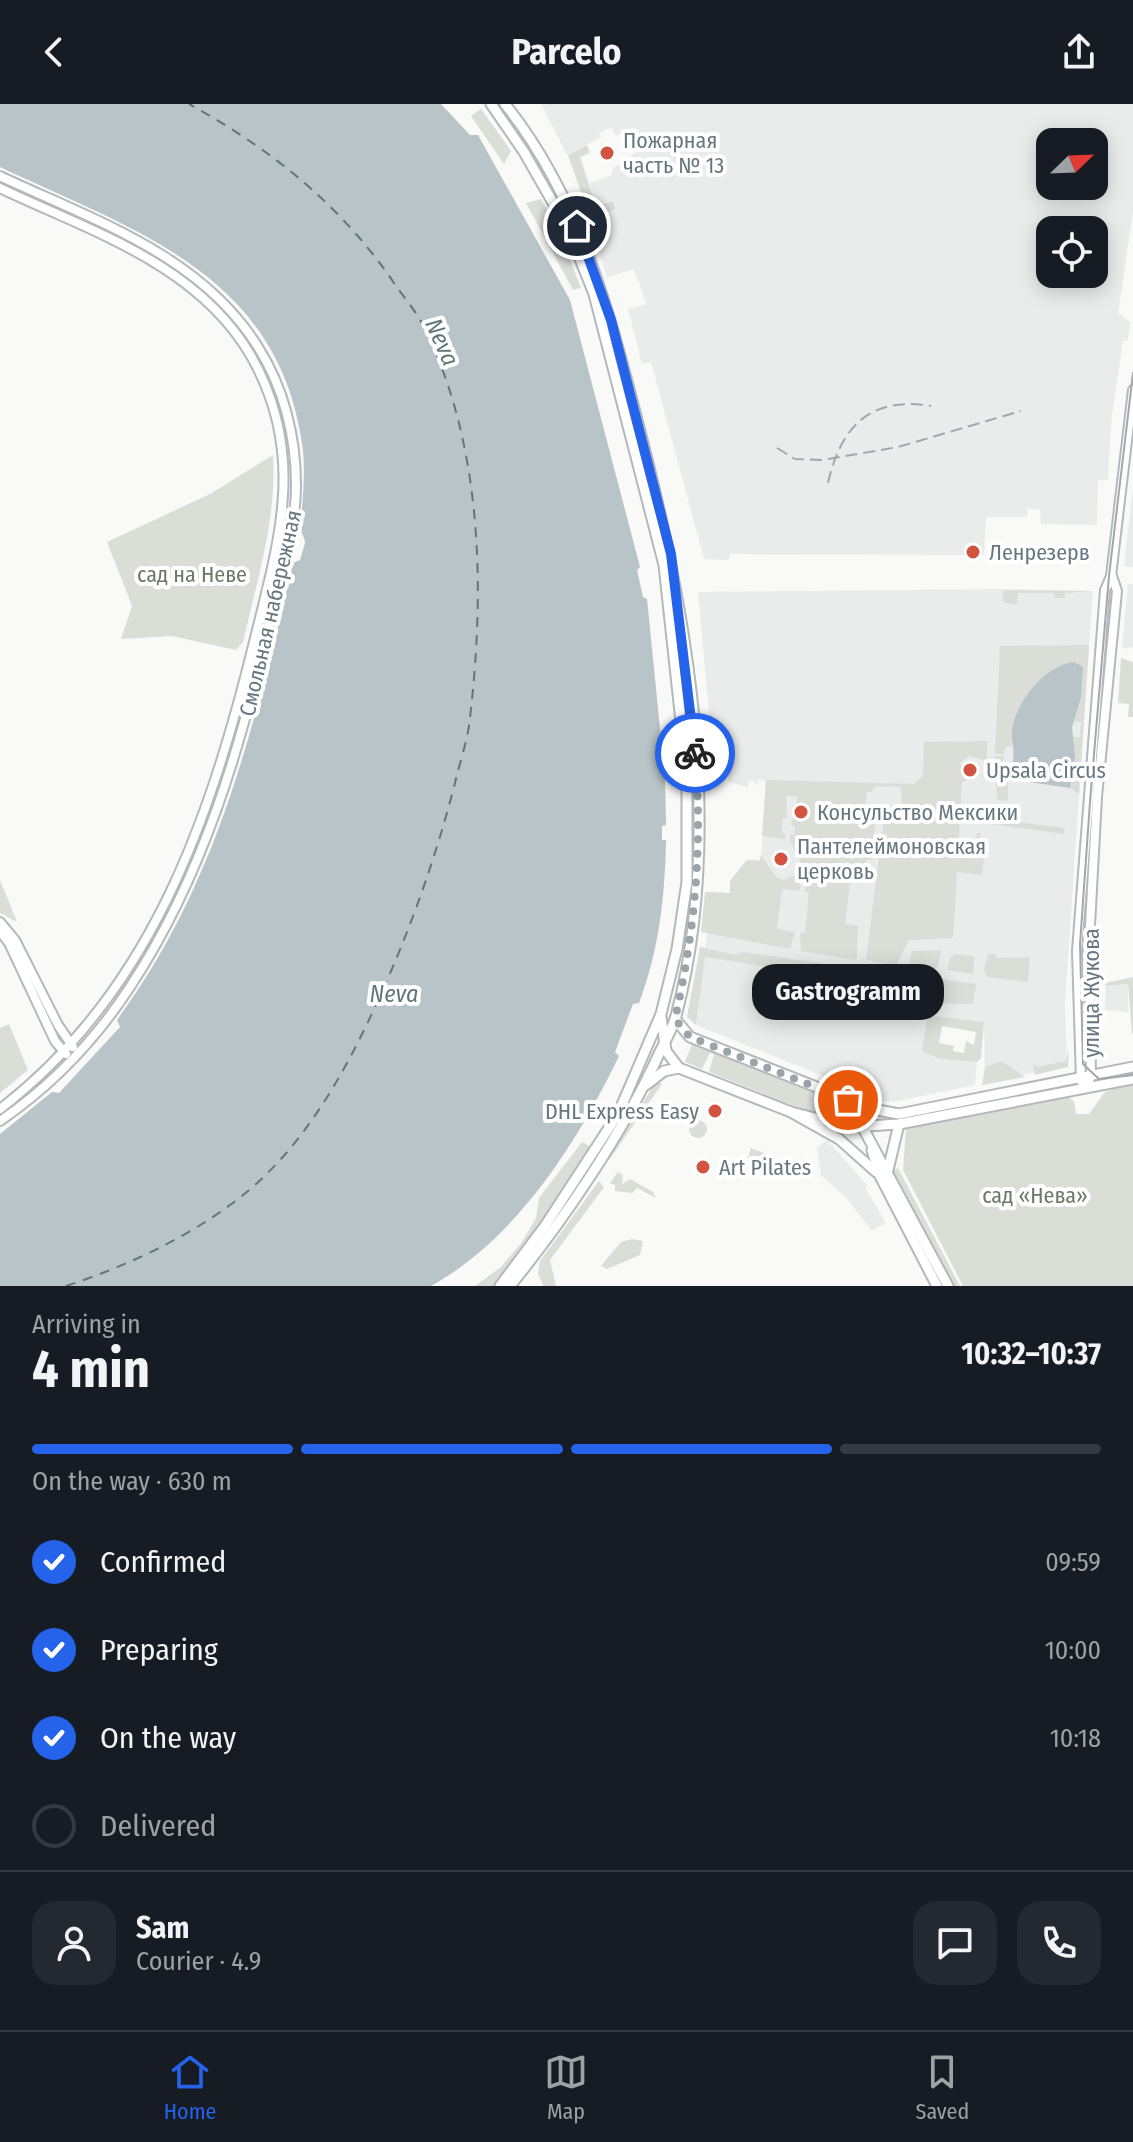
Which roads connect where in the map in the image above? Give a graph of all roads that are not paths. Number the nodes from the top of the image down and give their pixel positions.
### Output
1 (491, 104) edge
2 (505, 104) edge
3 (0, 176) edge
4 (0, 188) edge
5 (1133, 390) edge
6 (1111, 576) junction
7 (0, 922) edge
8 (0, 931) edge
9 (661, 1014) junction
10 (675, 1019) junction
11 (690, 1037) junction
12 (72, 1043) junction
13 (664, 1043) junction
14 (63, 1053) junction
15 (75, 1056) junction
16 (639, 1067) junction
17 (1133, 1067) edge
18 (679, 1068) junction
19 (1091, 1076) junction
20 (1133, 1079) edge
21 (1083, 1083) junction
22 (644, 1087) junction
23 (848, 1100) junction
24 (0, 1109) edge
25 (791, 1112) junction
26 (899, 1119) junction
27 (0, 1121) edge
28 (876, 1127) junction
29 (864, 1128) junction
30 (872, 1142) junction
31 (884, 1173) junction
32 (500, 1286) edge
33 (510, 1286) edge
34 (937, 1286) edge
35 (948, 1286) edge

1 - 9 main road
2 - 10 main road
3 - 15 main road, Смольная набережная
4 - 12 main road, Смольная набережная
5 - 6 main road, улица Жукова
6 - 19 main road, улица Жукова
6 - 21 main road, улица Жукова
7 - 12 main road
8 - 14 main road
9 - 13 main road
9 - 16 main road
10 - 11 main road
10 - 13 main road
11 - 13 main road
11 - 23 main road
12 - 14 main road, Смольная набережная
12 - 15 main road
13 - 16 main road
13 - 18 main road
13 - 22 main road
14 - 15 main road
14 - 24 main road, Смольная набережная
15 - 27 main road, Смольная набережная
16 - 32 main road
17 - 19 main road
18 - 22 main road
18 - 25 main road
19 - 21 main road
20 - 21 main road
21 - 26 main road
22 - 33 main road
23 - 26 main road
23 - 29 main road
25 - 29 main road
25 - 31 main road
26 - 28 main road
26 - 31 main road
28 - 29 main road
28 - 30 main road
29 - 30 main road
30 - 31 main road
31 - 34 main road
31 - 35 main road

